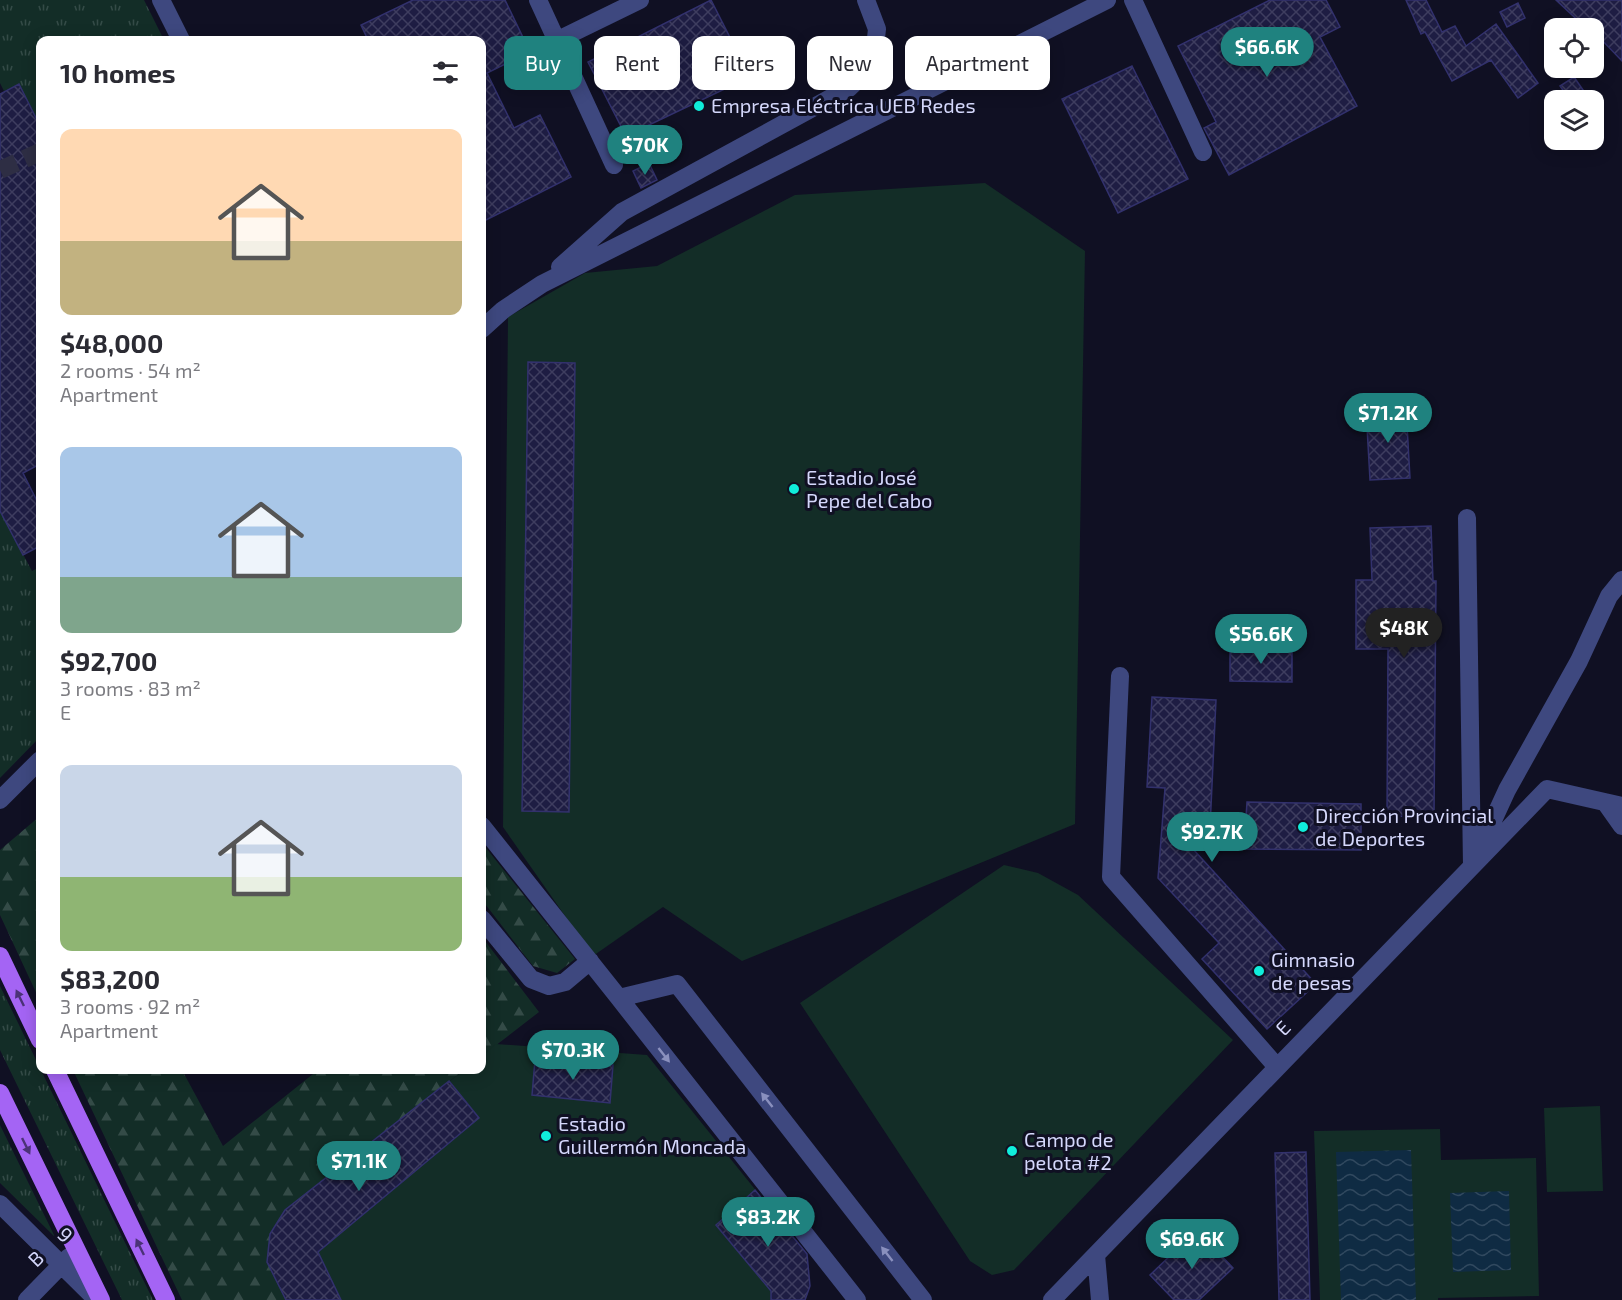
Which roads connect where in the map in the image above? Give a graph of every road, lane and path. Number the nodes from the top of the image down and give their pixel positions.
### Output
1 (161, 0) edge
2 (538, 0) edge
3 (640, 0) edge
4 (866, 0) edge
5 (1107, 0) edge
6 (1133, 0) edge
7 (179, 36) edge
8 (554, 36) edge
9 (566, 36) edge
10 (579, 90) edge
11 (1203, 152) dead end
12 (614, 165) dead end
13 (542, 284) junction
14 (486, 325) edge
15 (1467, 518) dead end
16 (1622, 580) edge
17 (1120, 676) dead end
18 (36, 764) edge
19 (0, 800) edge
20 (1614, 804) edge
21 (1622, 826) edge
22 (486, 831) edge
23 (1472, 866) junction
24 (486, 924) edge
25 (0, 956) edge
26 (590, 962) junction
27 (619, 998) junction
28 (36, 1032) edge
29 (1277, 1067) junction
30 (57, 1074) edge
31 (0, 1093) edge
32 (0, 1204) edge
33 (77, 1250) junction
34 (1096, 1255) junction
35 (62, 1264) junction
36 (27, 1300) edge
37 (99, 1300) edge
38 (166, 1300) edge
39 (857, 1300) edge
40 (923, 1300) edge
41 (1052, 1300) edge
42 (1100, 1300) edge

1 - 7 street
2 - 8 street
3 - 9 street
4 - 13 street
5 - 13 street
6 - 11 street
10 - 12 street
13 - 14 street
15 - 23 street
16 - 23 street
17 - 29 street
18 - 19 street
20 - 21 street
20 - 23 street, E
22 - 26 street
23 - 29 street, E
24 - 26 street
28 -> 25 main road
26 - 27 street
27 -> 39 street
40 -> 27 street
29 - 34 street, E
38 -> 30 main road
31 -> 33 main road
32 - 35 street, 9
33 - 35 street, B
33 - 37 main road
34 - 41 street, E
34 - 42 street
35 - 36 street, B
35 - 37 street, 9

